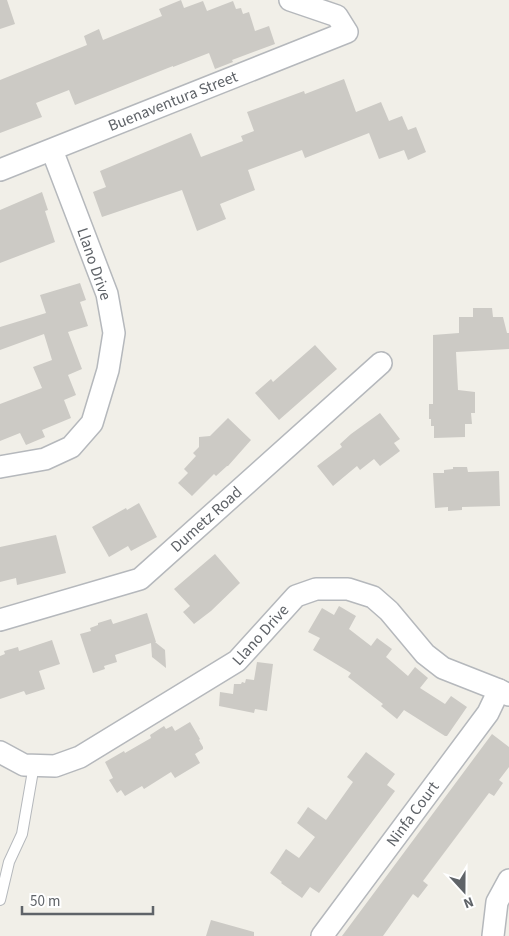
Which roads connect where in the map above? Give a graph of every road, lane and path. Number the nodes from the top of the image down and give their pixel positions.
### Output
1 (290, 0) edge
2 (52, 150) junction
3 (0, 170) edge
4 (381, 363) dead end
5 (0, 467) edge
6 (0, 620) edge
7 (504, 692) edge
8 (0, 752) edge
9 (34, 765) junction
10 (509, 880) edge
11 (0, 900) edge
12 (322, 936) edge
13 (493, 936) edge

1 - 2 street, Buenaventura Street
2 - 3 street, Buenaventura Street
2 - 5 street, Llano Drive
4 - 6 street, Dumetz Road
7 - 9 street, Llano Drive
7 - 12 street, Ninfa Court
8 - 9 street, Llano Drive
9 - 11 lane
10 - 13 street

